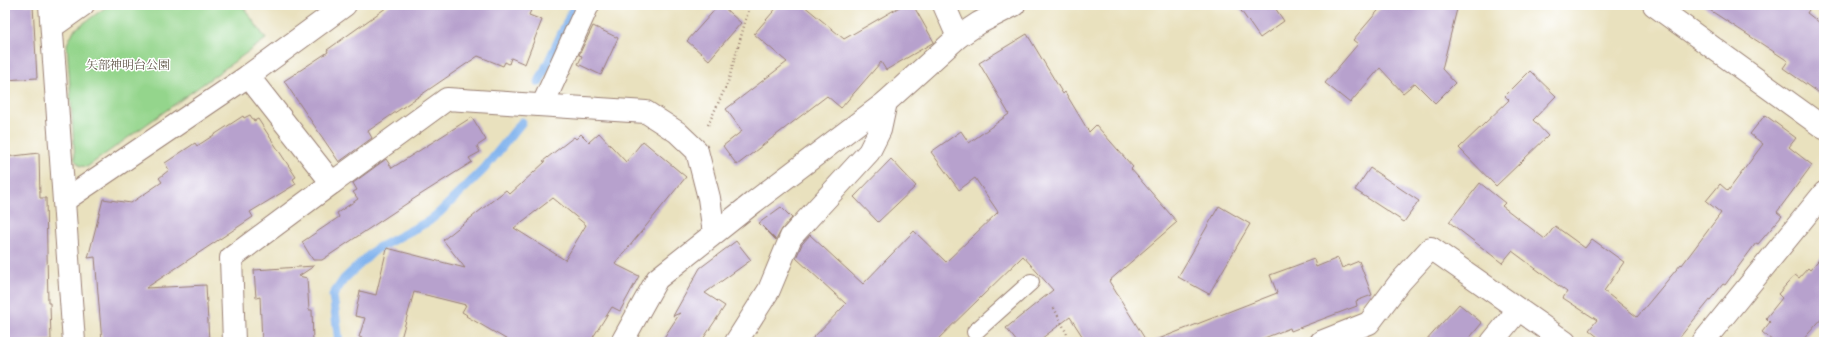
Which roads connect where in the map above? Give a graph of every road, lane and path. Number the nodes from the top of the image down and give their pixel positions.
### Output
1 (50, 5) edge
2 (83, 5) edge
3 (345, 5) edge
4 (588, 5) edge
5 (750, 5) edge
6 (944, 5) edge
7 (1014, 5) edge
8 (1654, 5) edge
9 (52, 28) junction
10 (958, 37) junction
11 (248, 76) junction
12 (886, 102) junction
13 (543, 104) junction
14 (1824, 128) edge
15 (697, 151) junction
16 (332, 183) junction
17 (1824, 193) edge
18 (65, 200) junction
19 (714, 233) junction
20 (1031, 282) dead end
21 (1054, 308) dead end
22 (1518, 310) junction
23 (974, 332) dead end
24 (74, 342) edge
25 (234, 342) edge
26 (622, 342) edge
27 (736, 342) edge
28 (1071, 342) edge
29 (1321, 342) edge
30 (1492, 342) edge
31 (1565, 342) edge
32 (1703, 342) edge

1 - 9 street
2 - 9 street
3 - 11 street
4 - 13 street
5 - 15 path
6 - 10 street
7 - 10 street
8 - 14 street
9 - 18 street
10 - 12 street
11 - 16 street
11 - 18 street
12 - 19 street
12 - 27 street
13 - 15 street
13 - 16 street
15 - 19 street
16 - 25 street
17 - 32 street
18 - 24 street
19 - 26 street
20 - 23 lane
21 - 28 path
22 - 29 street
22 - 30 street
22 - 31 street

